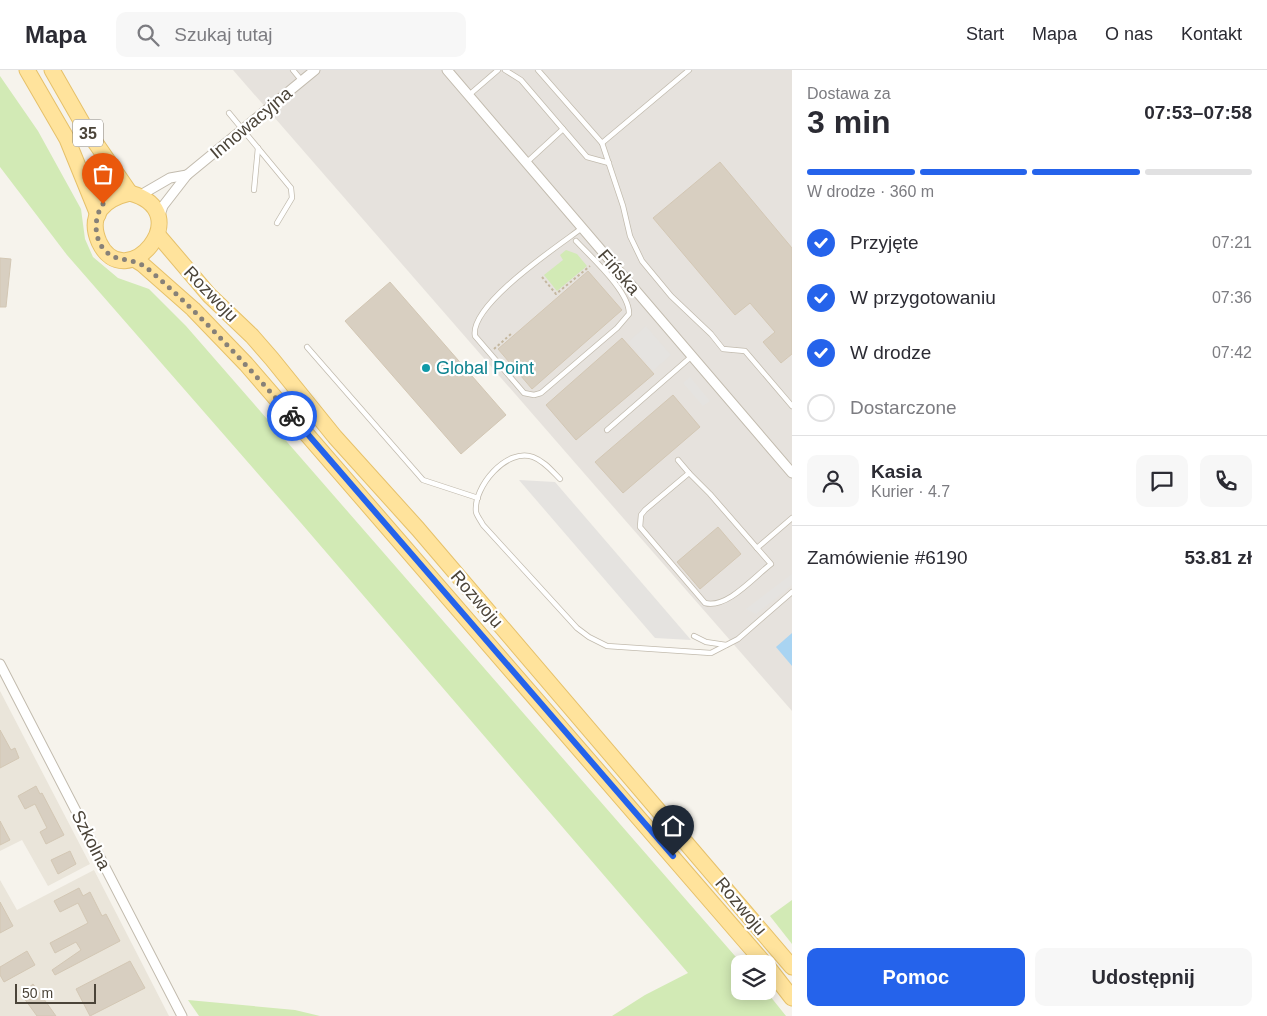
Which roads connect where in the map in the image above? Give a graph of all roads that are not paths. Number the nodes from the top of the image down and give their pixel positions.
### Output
1 (27, 70) edge
2 (52, 70) edge
3 (292, 70) edge
4 (315, 70) edge
5 (447, 70) edge
6 (498, 70) edge
7 (505, 70) edge
8 (538, 70) edge
9 (689, 70) edge
10 (302, 81) junction
11 (469, 95) junction
12 (229, 113) dead end
13 (563, 129) junction
14 (243, 130) junction
15 (602, 143) junction
16 (258, 148) junction
17 (526, 163) junction
18 (609, 163) junction
19 (187, 175) junction
20 (254, 190) dead end
21 (134, 194) junction
22 (98, 216) junction
23 (276, 223) dead end
24 (158, 228) junction
25 (582, 228) junction
26 (576, 241) dead end
27 (134, 260) junction
28 (307, 347) dead end
29 (692, 356) junction
30 (792, 406) edge
31 (608, 430) dead end
32 (678, 460) dead end
33 (792, 472) edge
34 (689, 473) junction
35 (560, 479) dead end
36 (478, 498) junction
37 (792, 518) edge
38 (757, 548) junction
39 (792, 592) edge
40 (694, 636) dead end
41 (726, 646) junction
42 (0, 664) edge
43 (757, 955) edge
44 (792, 967) edge
45 (776, 977) edge
46 (792, 998) edge
47 (182, 1016) edge

1 - 22 main road, 35
2 - 21 main road, 35
3 - 10 lane
4 - 10 street, Innowacyjna
5 - 11 street, Fińska
6 - 11 lane
7 - 13 lane
8 - 15 lane
9 - 15 lane
10 - 14 street, Innowacyjna
11 - 17 street, Fińska
12 - 14 lane
13 - 17 lane
13 - 18 lane
14 - 16 lane
14 - 19 street, Innowacyjna
15 - 18 lane
16 - 20 lane
16 - 23 lane
17 - 25 street, Fińska
18 - 30 lane
19 - 21 street, Innowacyjna
19 - 24 street, Innowacyjna
21 - 22 main road
21 - 24 main road, 35
22 - 27 main road, 35
24 - 27 main road
24 - 44 main road, Rozwoju / 35
25 - 26 lane
25 - 29 street, Fińska
27 - 43 main road, Rozwoju / 35
28 - 36 lane
29 - 31 lane
29 - 33 street, Fińska
32 - 34 lane
34 - 38 lane
34 - 38 lane
35 - 36 lane
36 - 41 lane
37 - 38 lane
39 - 41 lane
40 - 41 lane
42 - 47 street, Szkolna
45 - 46 main road

